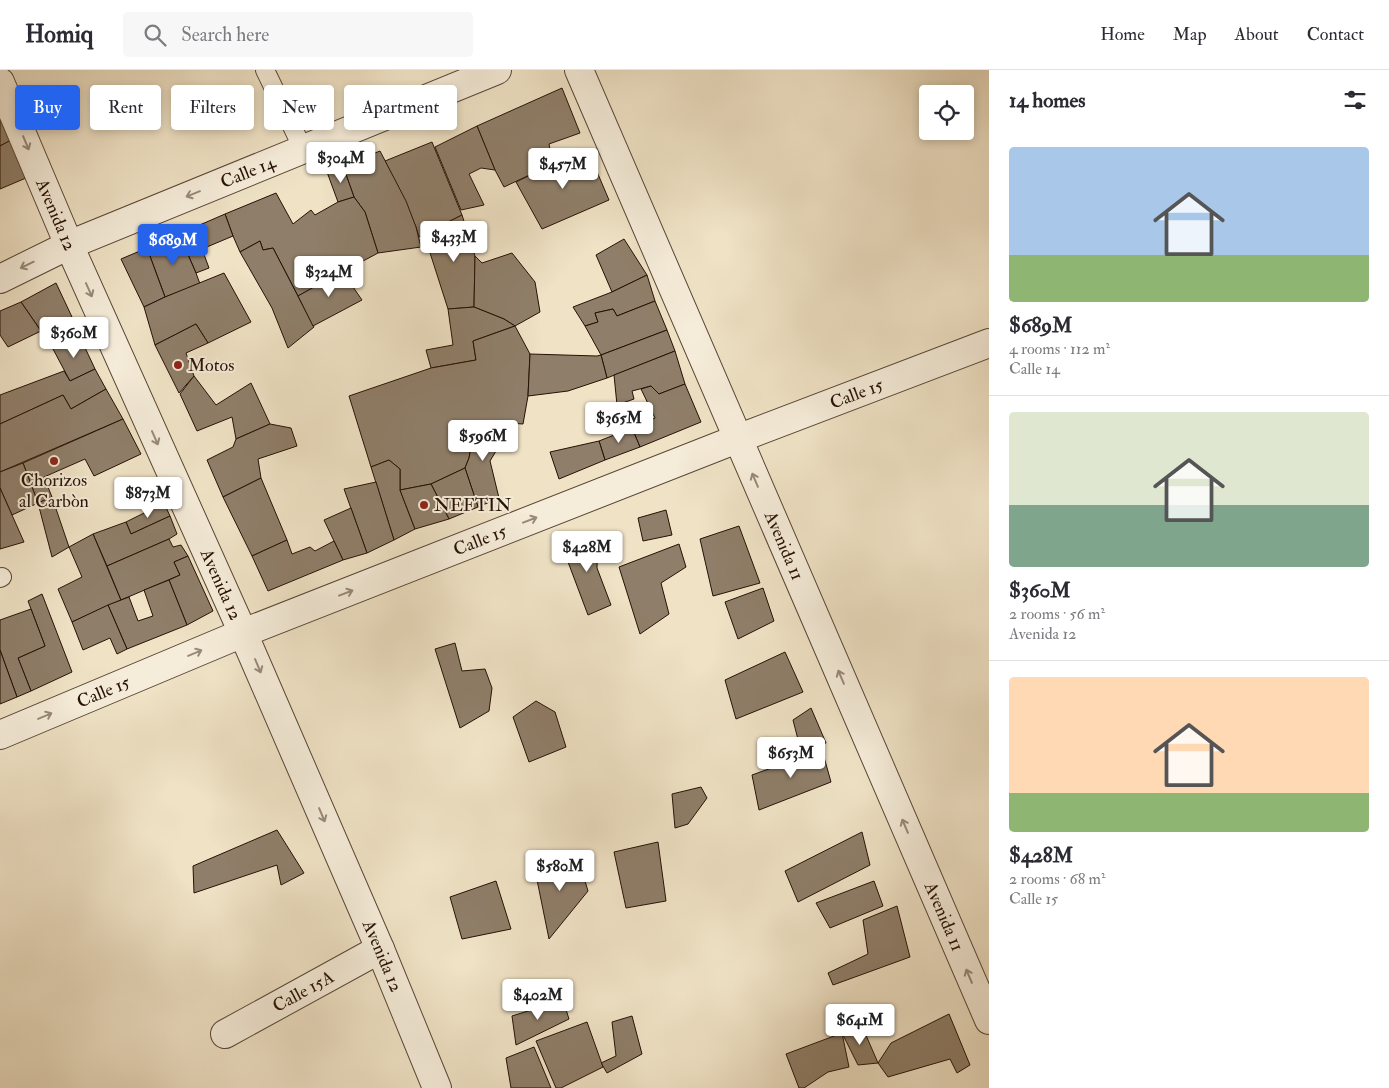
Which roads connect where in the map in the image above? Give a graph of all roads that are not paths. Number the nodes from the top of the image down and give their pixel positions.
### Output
1 (265, 70) edge
2 (497, 70) edge
3 (579, 70) edge
4 (0, 82) edge
5 (304, 149) junction
6 (69, 245) junction
7 (0, 279) edge
8 (989, 343) edge
9 (738, 439) junction
10 (243, 633) junction
11 (0, 735) edge
12 (380, 949) junction
13 (989, 1020) edge
14 (225, 1034) dead end
15 (437, 1088) edge

1 - 5 lane
2 - 5 street, Calle 14
3 - 9 street, Avenida 11
4 -> 6 street, Avenida 12
5 -> 6 street, Calle 14
6 -> 7 street, Calle 14
6 -> 10 street, Avenida 12
8 - 9 street, Calle 15
10 -> 9 street, Calle 15
13 -> 9 street, Avenida 11
11 -> 10 street, Calle 15
10 -> 12 street, Avenida 12
12 - 14 street, Calle 15A
12 - 15 street, Avenida 12

